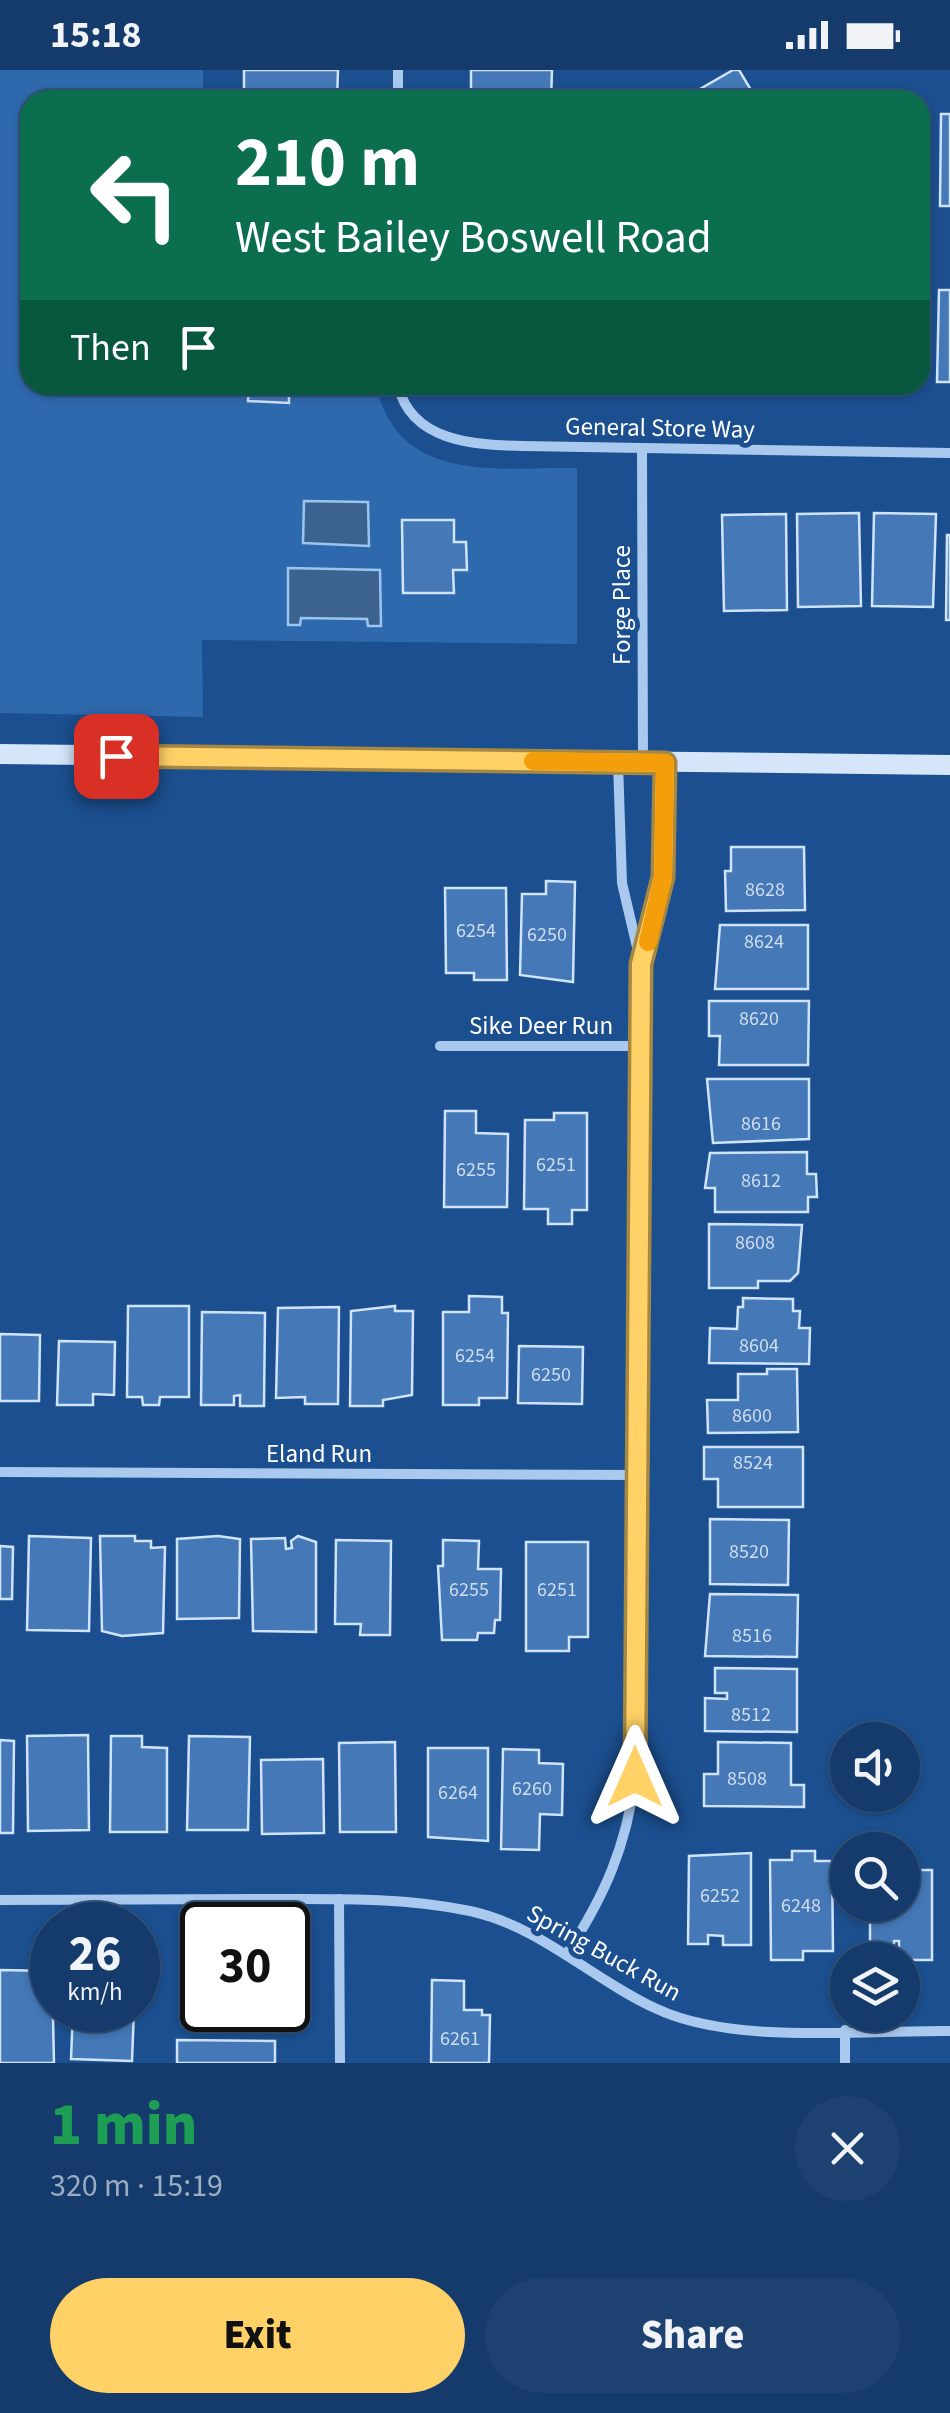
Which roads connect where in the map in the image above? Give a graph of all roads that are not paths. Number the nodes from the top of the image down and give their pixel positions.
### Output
1 (401, 395) edge
2 (642, 448) junction
3 (950, 453) edge
4 (0, 754) edge
5 (618, 762) junction
6 (642, 762) junction
7 (665, 763) junction
8 (950, 765) edge
9 (641, 964) junction
10 (440, 1046) dead end
11 (641, 1046) junction
12 (0, 1472) edge
13 (638, 1475) junction
14 (339, 1899) junction
15 (0, 1900) edge
16 (566, 1955) junction
17 (830, 2030) edge
18 (920, 2031) edge
19 (950, 2031) edge
20 (845, 2032) edge
21 (340, 2063) edge
22 (845, 2063) edge

1 - 2 street, General Store Way
2 - 3 street, General Store Way
2 - 6 street, Forge Place
4 - 5 main road
5 - 6 main road
5 - 9 street
6 - 7 main road
7 - 8 main road
7 - 9 street
9 - 11 street
10 - 11 street, Sike Deer Run
11 - 13 street
12 - 13 street, Eland Run
13 - 16 street
14 - 15 street, Spring Buck Run
14 - 16 street, Spring Buck Run
14 - 21 street
16 - 17 street, Spring Buck Run
18 - 19 street, Spring Buck Run
20 - 22 street

